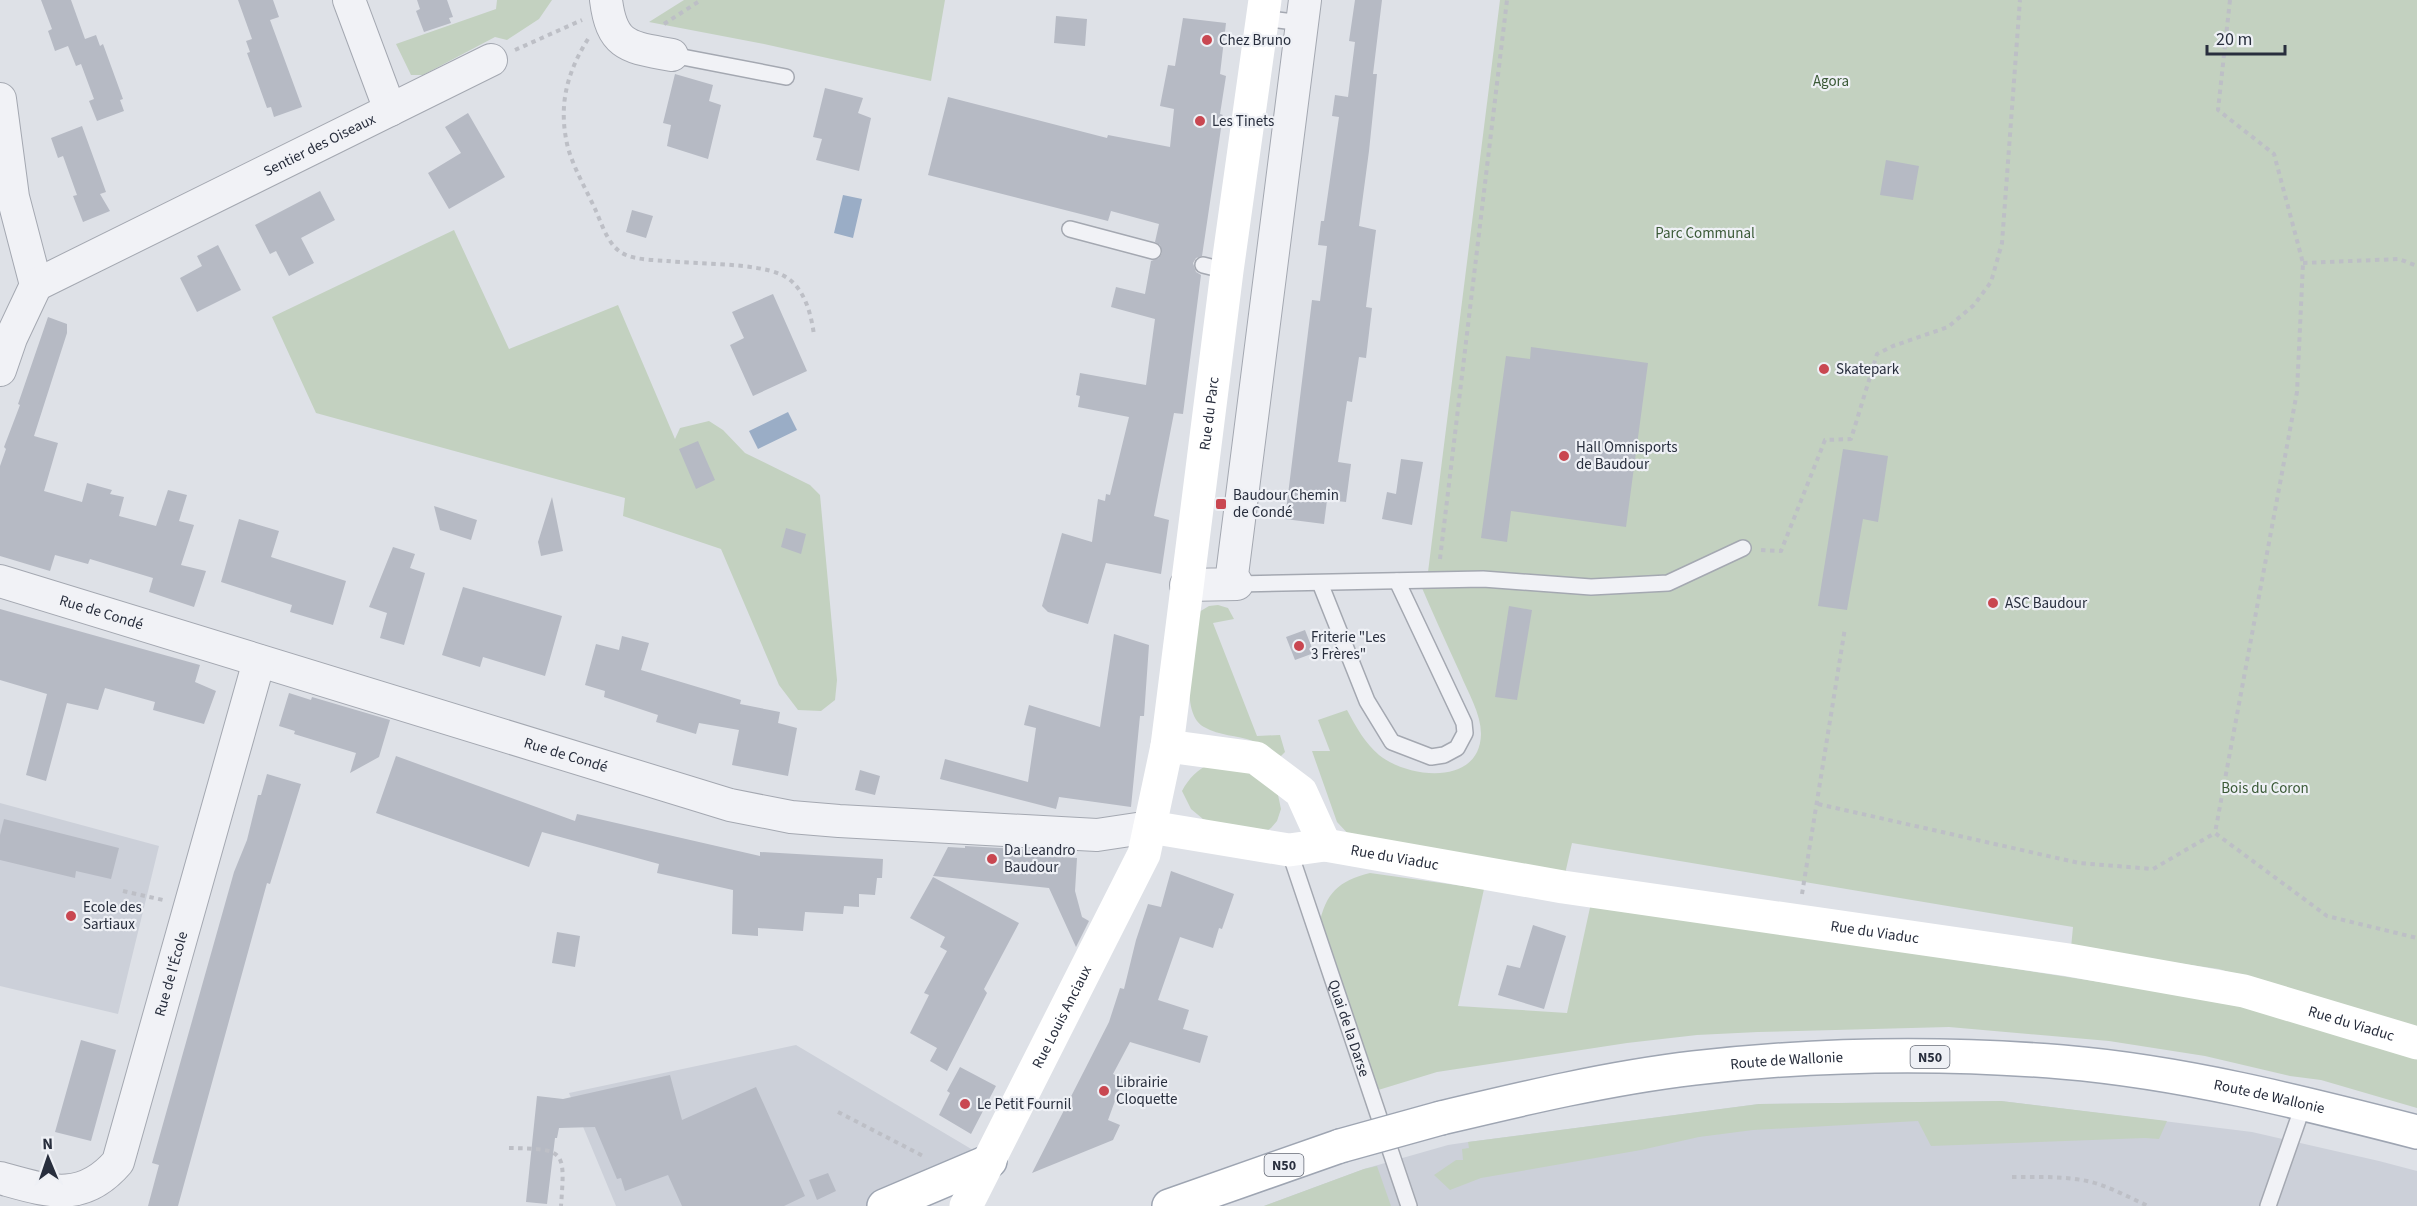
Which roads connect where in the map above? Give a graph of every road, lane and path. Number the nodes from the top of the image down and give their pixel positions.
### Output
1 (349, 0) edge
2 (1507, 0) edge
3 (2020, 0) edge
4 (2230, 0) edge
5 (606, 4) edge
6 (1263, 9) edge
7 (1303, 11) edge
8 (672, 55) joint
9 (490, 60) joint
10 (786, 77) dead end
11 (0, 99) edge
12 (390, 110) junction
13 (1070, 229) dead end
14 (1153, 251) dead end
15 (2303, 263) junction
16 (2417, 266) edge
17 (36, 285) junction
18 (814, 335) dead end
19 (6, 337) edge
20 (0, 370) edge
21 (1743, 549) joint
22 (1437, 580) junction
23 (0, 581) edge
24 (1396, 581) junction
25 (1320, 583) junction
26 (1236, 584) junction
27 (1186, 585) junction
28 (1845, 628) dead end
29 (259, 661) junction
30 (1167, 746) junction
31 (1818, 804) junction
32 (1150, 827) junction
33 (2215, 833) junction
34 (1325, 845) junction
35 (1289, 850) junction
36 (123, 891) dead end
37 (190, 906) junction
38 (1798, 921) junction
39 (2417, 938) edge
40 (2417, 1043) edge
41 (2304, 1103) junction
42 (838, 1112) dead end
43 (2417, 1132) edge
44 (509, 1148) dead end
45 (990, 1161) junction
46 (2012, 1177) dead end
47 (0, 1178) edge
48 (951, 1178) junction
49 (561, 1206) edge
50 (884, 1206) edge
51 (966, 1206) edge
52 (1169, 1206) edge
53 (1409, 1206) edge
54 (2148, 1206) edge
55 (2268, 1206) edge

1 - 12 street
2 - 22 path
3 - 21 path
4 - 15 path
5 - 8 street
5 - 9 path
5 - 18 path
6 - 7 lane
6 - 27 street, Rue du Parc
7 - 26 street
8 - 10 lane
9 - 12 street, Sentier des Oiseaux
11 - 17 street
12 - 17 street, Sentier des Oiseaux
13 - 14 lane
15 - 16 path
15 - 33 path
17 - 19 street
19 - 20 street
21 - 22 lane
22 - 24 lane
23 - 29 street, Rue de Condé
24 - 25 lane
24 - 25 lane
25 - 26 lane
26 - 27 street
27 - 30 street, Rue du Parc
28 - 31 path
29 - 32 street, Rue de Condé
29 - 37 street, Rue de l'École
30 - 32 street, Rue du Parc
30 - 34 street
31 - 33 path
31 - 38 path
32 - 35 street, Rue du Viaduc
32 - 45 street, Rue Louis Anciaux
33 - 39 path
34 - 35 street, Rue du Viaduc
34 - 38 street, Rue du Viaduc
35 - 53 lane, Quai de la Darse
36 - 37 path
37 - 47 street, Rue de l'École
38 - 40 street, Rue du Viaduc
41 - 43 street, Route de Wallonie / N50
41 - 52 street, Route de Wallonie / N50, bridge
41 - 55 lane
42 - 48 path
44 - 49 path
45 - 48 street
45 - 51 street, Rue Louis Anciaux
46 - 54 path
48 - 50 street

